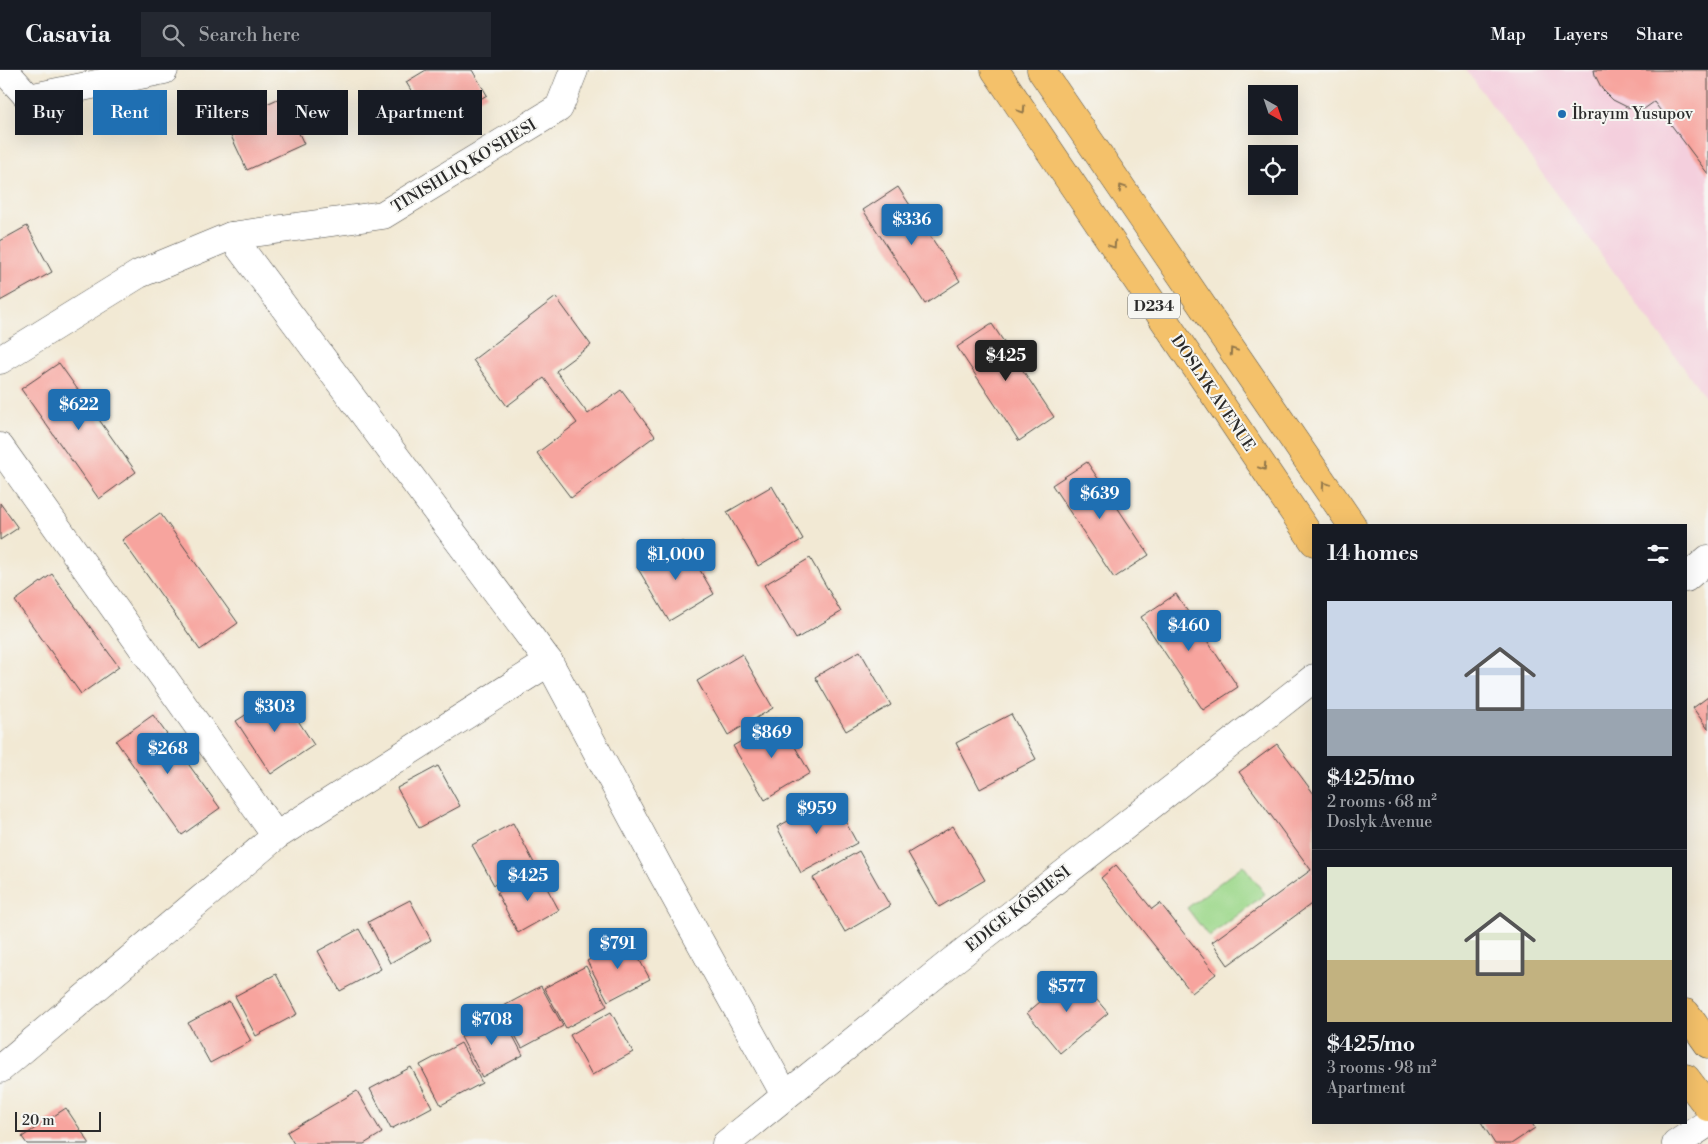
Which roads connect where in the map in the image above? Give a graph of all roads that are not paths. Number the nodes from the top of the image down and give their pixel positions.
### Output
1 (4, 70) edge
2 (164, 70) edge
3 (574, 70) edge
4 (995, 70) edge
5 (1041, 70) edge
6 (231, 236) junction
7 (0, 360) edge
8 (0, 447) edge
9 (1351, 524) edge
10 (1312, 539) edge
11 (1708, 559) edge
12 (1687, 577) edge
13 (549, 662) junction
14 (1312, 680) edge
15 (276, 836) junction
16 (1687, 1014) edge
17 (1708, 1044) edge
18 (0, 1069) edge
19 (1687, 1079) edge
20 (785, 1095) junction
21 (1708, 1107) edge
22 (1708, 1122) edge
23 (726, 1144) edge
24 (1676, 1144) edge

1 - 2 street
3 - 6 street, TINISHLIQ KO'SHESI
4 -> 10 main road, DOSLYK AVENUE / D234
9 -> 5 main road, D234
6 - 7 street, TINISHLIQ KO'SHESI
6 - 13 street
8 - 15 street
11 - 12 street
13 - 15 street
13 - 20 street
14 - 20 street, EDIGE KÓSHESI
15 - 18 street
16 - 17 main road
19 - 21 main road
20 - 23 street, EDIGE KÓSHESI
22 - 24 street

